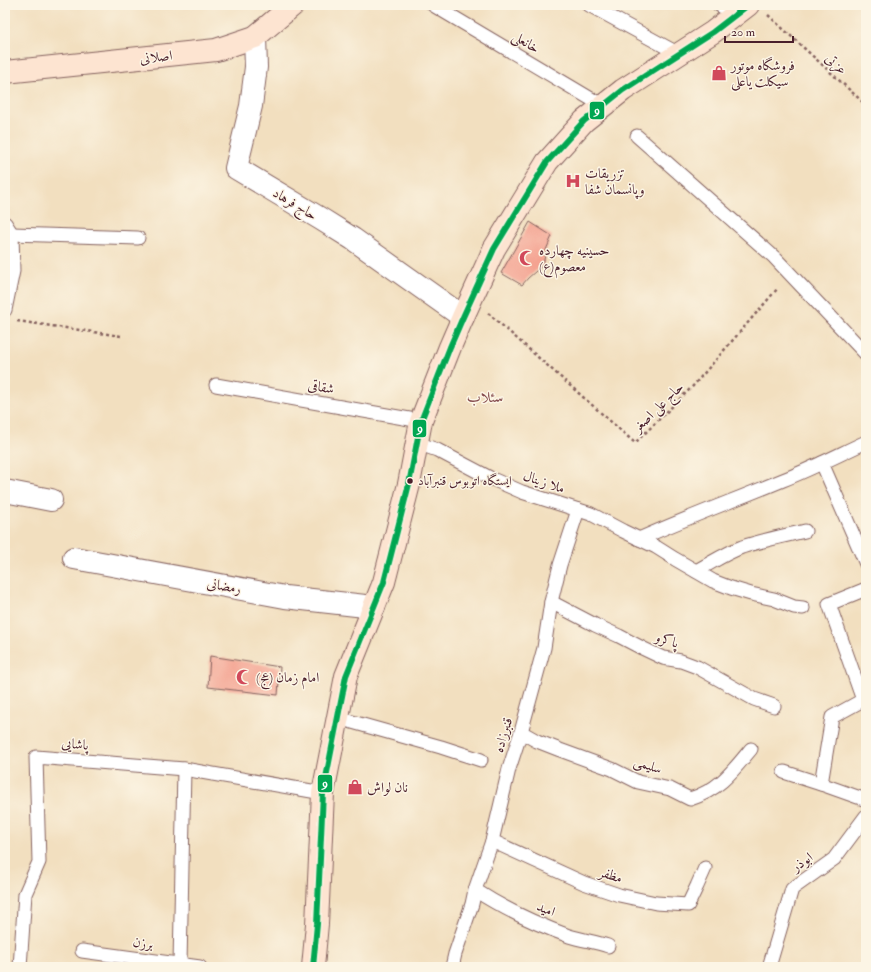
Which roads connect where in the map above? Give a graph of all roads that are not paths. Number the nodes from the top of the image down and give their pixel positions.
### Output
1 (293, 5) edge
2 (433, 5) edge
3 (589, 5) edge
4 (741, 9) edge
5 (255, 37) junction
6 (679, 54) junction
7 (5, 72) edge
8 (603, 106) junction
9 (637, 136) dead end
10 (8, 228) edge
11 (138, 238) dead end
12 (467, 307) junction
13 (9, 315) edge
14 (866, 354) edge
15 (216, 385) dead end
16 (421, 421) junction
17 (866, 442) edge
18 (417, 443) junction
19 (822, 464) junction
20 (5, 491) edge
21 (51, 500) dead end
22 (578, 510) junction
23 (805, 531) dead end
24 (639, 539) junction
25 (74, 558) dead end
26 (866, 564) edge
27 (696, 571) junction
28 (866, 589) edge
29 (551, 602) junction
30 (374, 608) junction
31 (803, 608) dead end
32 (774, 706) dead end
33 (338, 718) junction
34 (521, 732) junction
35 (751, 749) dead end
36 (481, 760) dead end
37 (184, 769) junction
38 (784, 772) dead end
39 (821, 784) junction
40 (323, 793) junction
41 (866, 800) edge
42 (866, 816) edge
43 (492, 841) junction
44 (705, 868) dead end
45 (475, 890) junction
46 (608, 946) dead end
47 (82, 951) dead end
48 (180, 964) junction
49 (20, 967) edge
50 (200, 967) edge
51 (313, 967) edge
52 (452, 967) edge
53 (770, 967) edge

1 - 5 street, اصلانی
2 - 8 lane, خانعلی
3 - 6 lane
4 - 6 street
5 - 7 street, اصلانی
5 - 12 street, حاج فرهاد
6 - 8 street
8 - 12 street
9 - 14 lane
10 - 11 lane
10 - 13 lane
12 - 16 street
15 - 16 lane, شقاقی
16 - 18 street
17 - 19 lane
18 - 22 lane, ملا زینال
18 - 30 street
19 - 24 lane
19 - 26 lane
20 - 21 street
22 - 24 lane, ملا زینال
22 - 29 lane, قنبرزاده
23 - 27 lane
24 - 27 lane, ملا زینال
25 - 30 street, رمضانی
27 - 31 lane, ملا زینال
28 - 39 lane
29 - 32 lane, پاکرو
29 - 34 lane, قنبرزاده
30 - 33 street
33 - 36 lane
33 - 40 street
34 - 35 lane, سلیمی
34 - 43 lane, قنبرزاده
37 - 40 lane, پاشایی
37 - 48 lane
37 - 49 lane, پاشایی
38 - 39 lane
39 - 41 lane
40 - 51 street
42 - 53 lane, ابوذر
43 - 44 lane, مظفر
43 - 45 lane, قنبرزاده
45 - 46 lane, امید
45 - 52 lane, قنبرزاده
47 - 48 lane, برزن
48 - 50 lane, برزن

